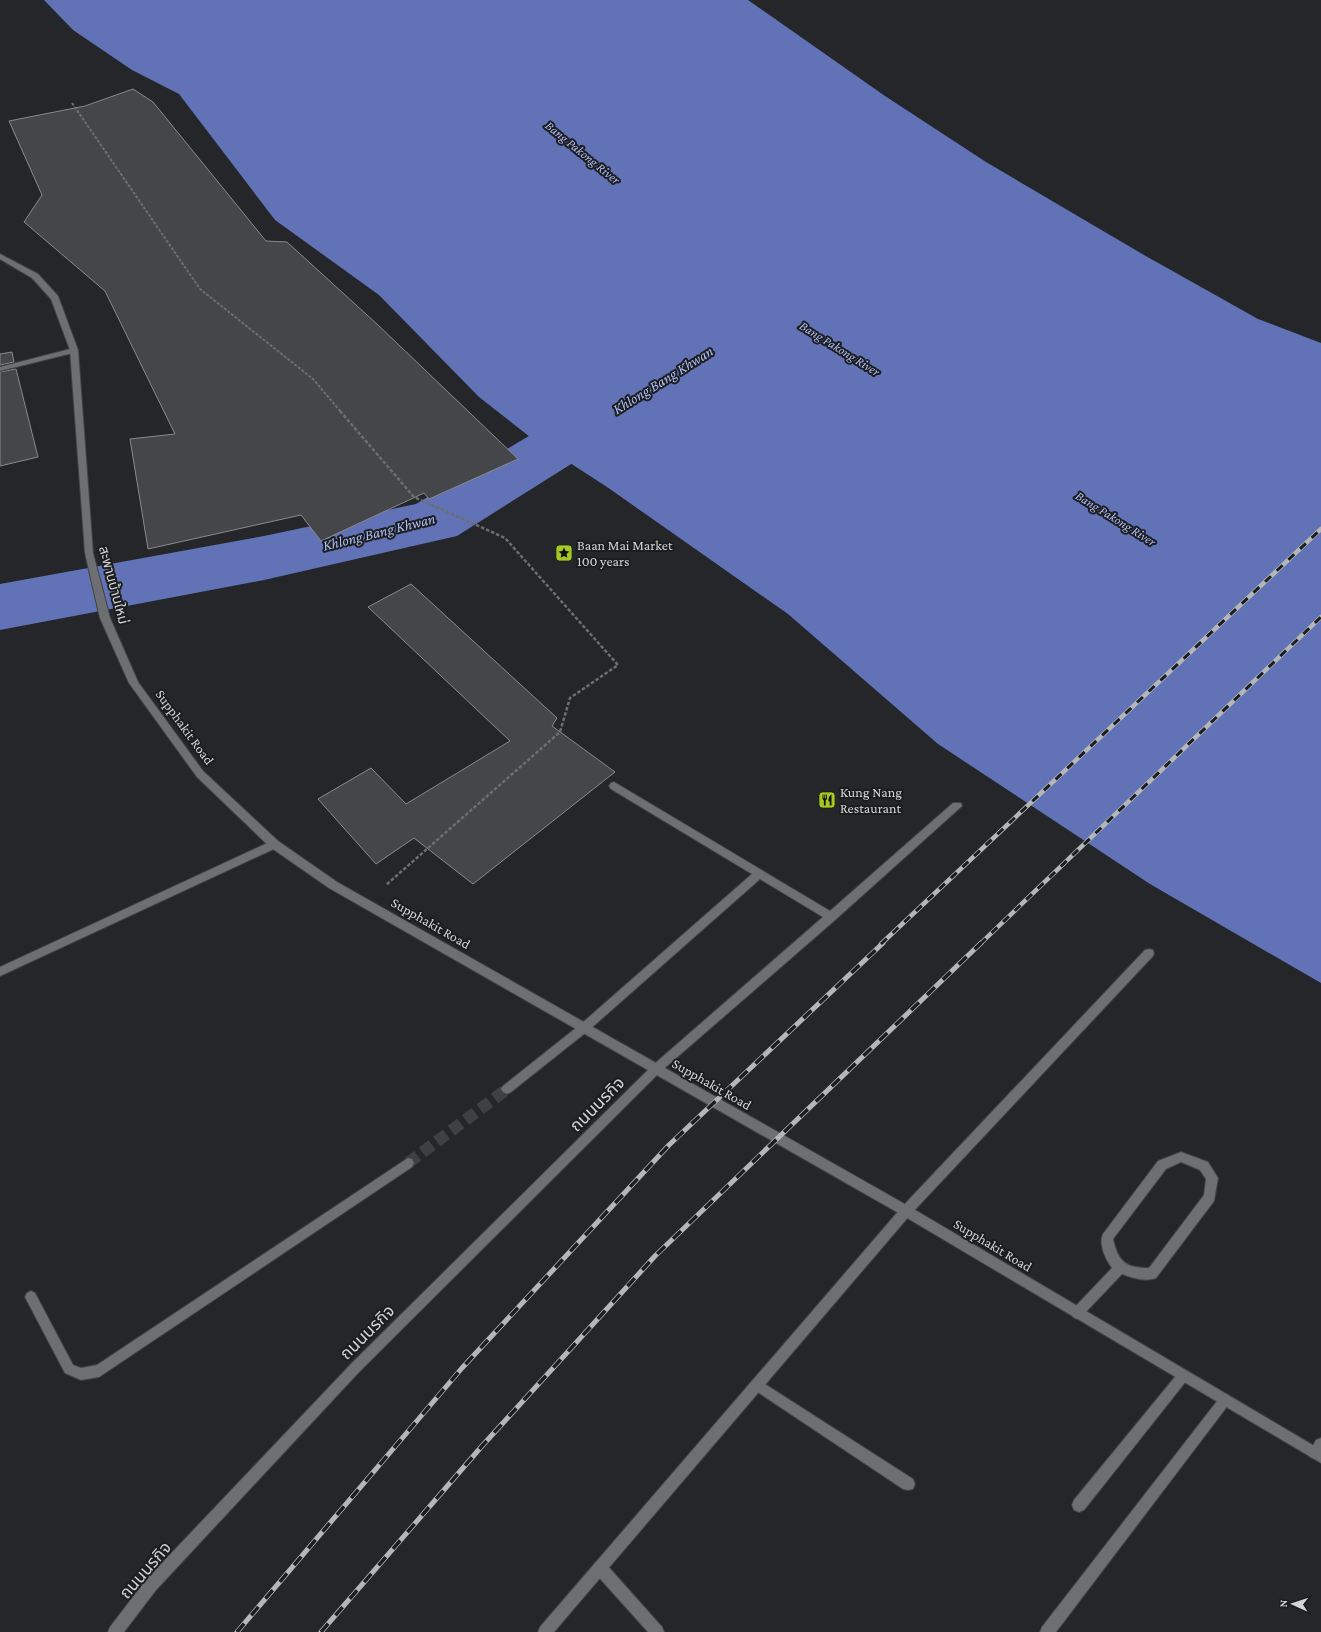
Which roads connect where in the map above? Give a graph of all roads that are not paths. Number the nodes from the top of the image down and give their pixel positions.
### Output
1 (0, 256) edge
2 (74, 350) junction
3 (0, 369) edge
4 (134, 683) joint
5 (614, 786) dead end
6 (957, 806) dead end
7 (274, 844) junction
8 (759, 874) junction
9 (830, 916) junction
10 (1149, 953) dead end
11 (0, 972) edge
12 (585, 1028) junction
13 (656, 1069) junction
14 (506, 1089) tunnel mouth
15 (408, 1163) tunnel mouth
16 (906, 1211) junction
17 (1120, 1268) junction
18 (31, 1297) dead end
19 (1077, 1313) junction
20 (1183, 1376) junction
21 (757, 1385) junction
22 (1225, 1400) junction
23 (1319, 1452) edge
24 (908, 1484) dead end
25 (1079, 1505) dead end
26 (600, 1568) junction
27 (115, 1632) edge
28 (544, 1632) edge
29 (657, 1632) edge
30 (1046, 1632) edge

1 - 2 main road, สะพานบ้านใหม่
2 - 3 main road
2 - 4 main road, สะพานบ้านใหม่
4 - 7 main road, Supphakit Road
5 - 8 main road
6 - 9 main road, ถนนนรกิจ
7 - 11 main road
7 - 12 main road, Supphakit Road
8 - 9 main road
8 - 12 main road
9 - 13 main road, ถนนนรกิจ
10 - 16 main road
12 - 13 main road, Supphakit Road
12 - 14 main road
13 - 16 main road, Supphakit Road
13 - 27 main road, ถนนนรกิจ
15 - 18 main road
16 - 19 main road, Supphakit Road
16 - 21 main road
17 - 17 main road
17 - 19 main road
19 - 20 main road, Supphakit Road
20 - 22 main road, Supphakit Road
20 - 25 main road
21 - 24 main road
21 - 26 main road
22 - 23 main road, Supphakit Road
22 - 30 main road
26 - 28 main road
26 - 29 main road

